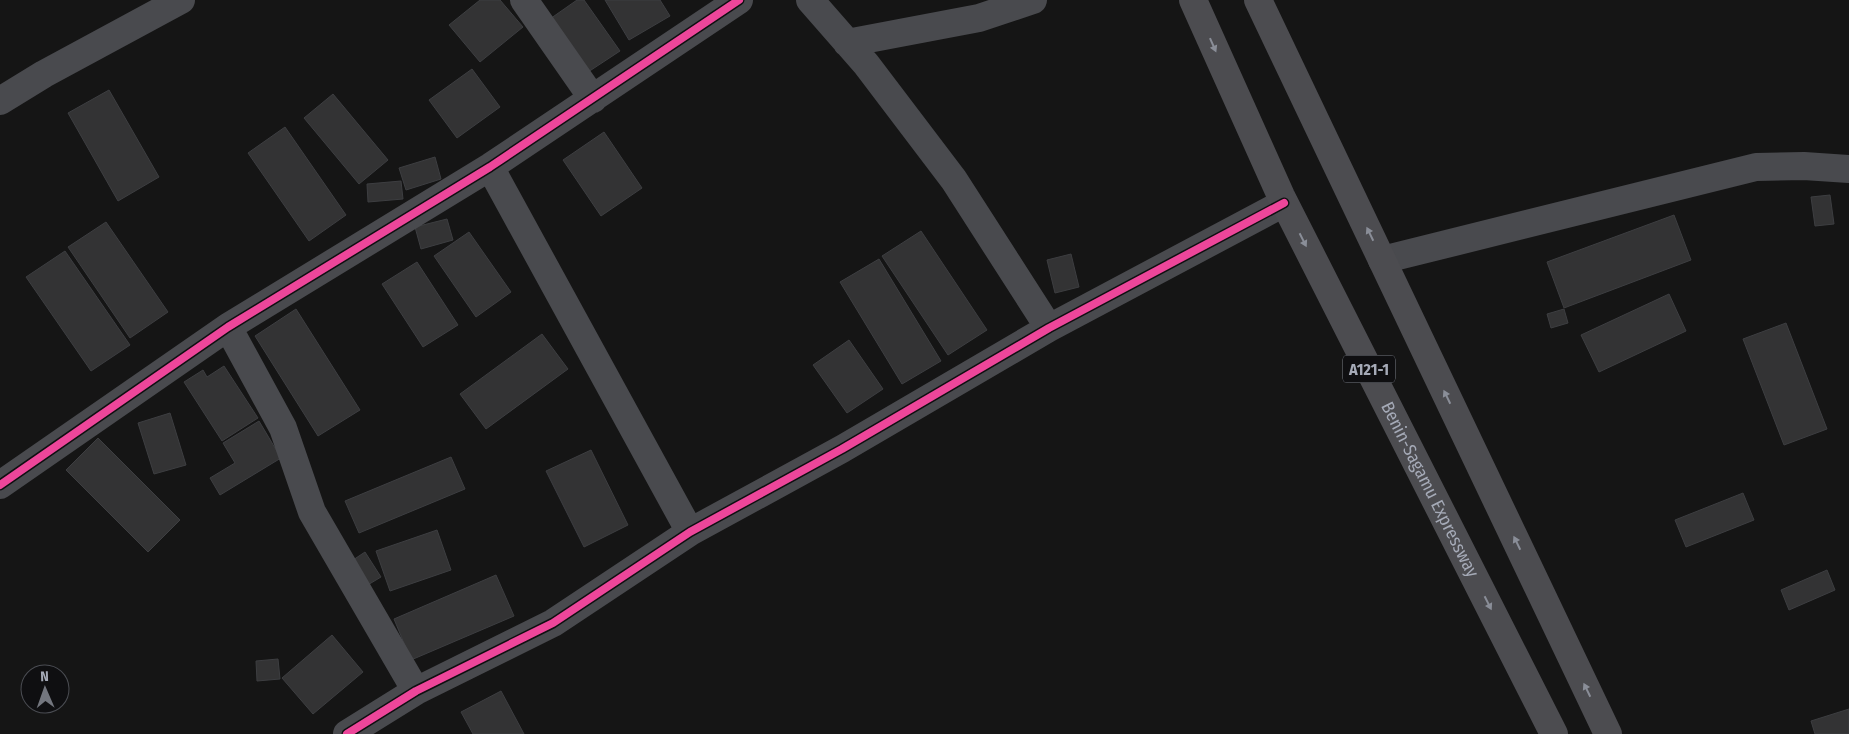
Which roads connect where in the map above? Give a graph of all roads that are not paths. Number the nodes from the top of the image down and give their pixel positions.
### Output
1 (181, 0) edge
2 (524, 0) edge
3 (739, 0) edge
4 (810, 0) edge
5 (1033, 0) edge
6 (1193, 0) edge
7 (1258, 0) edge
8 (847, 43) junction
9 (593, 98) junction
10 (0, 101) edge
11 (490, 168) junction
12 (1849, 169) edge
13 (1284, 203) junction
14 (1382, 260) junction
15 (228, 326) junction
16 (1049, 328) junction
17 (0, 486) edge
18 (690, 532) junction
19 (416, 691) junction
20 (347, 734) edge
21 (1554, 734) edge
22 (1608, 734) edge

1 - 10 street
2 - 9 street
3 - 9 street
4 - 8 street
5 - 8 street
6 -> 13 highway, Benin-Sagamu Expressway / A121-1
14 -> 7 highway
8 - 16 street
9 - 11 street
11 - 15 street
11 - 18 street
12 - 14 street
13 - 16 street
13 -> 21 highway, Benin-Sagamu Expressway / A121-1
22 -> 14 highway
15 - 17 street
15 - 19 street
16 - 18 street
18 - 19 street
19 - 20 street

